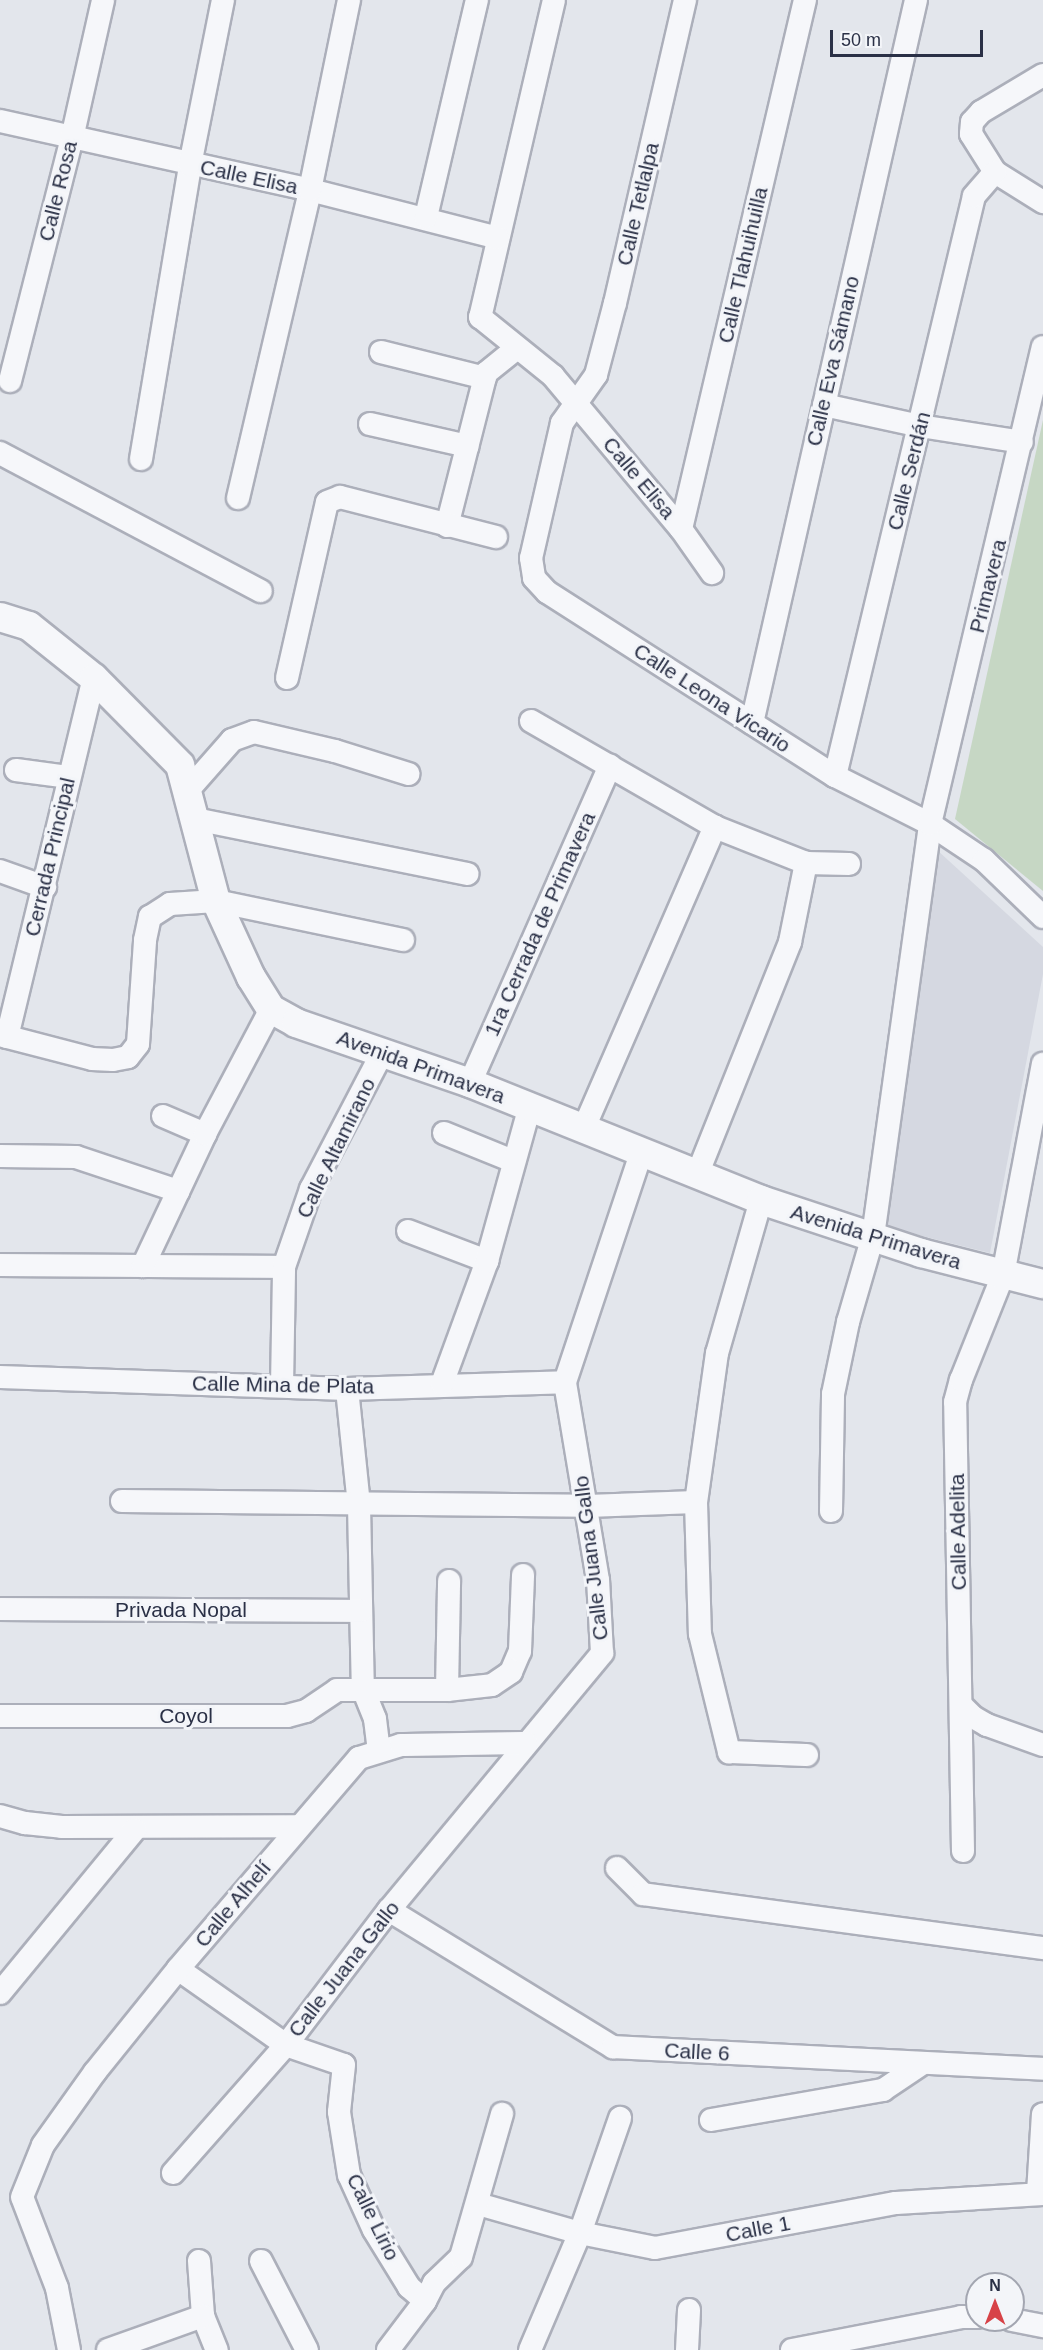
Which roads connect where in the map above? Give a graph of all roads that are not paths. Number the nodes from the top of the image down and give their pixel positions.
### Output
1 (103, 0) edge
2 (223, 0) edge
3 (349, 0) edge
4 (477, 0) edge
5 (554, 0) edge
6 (685, 0) edge
7 (805, 0) edge
8 (916, 0) edge
9 (1043, 75) edge
10 (0, 121) edge
11 (72, 138) junction
12 (190, 165) junction
13 (995, 172) junction
14 (310, 190) junction
15 (1043, 202) edge
16 (426, 217) junction
17 (498, 238) junction
18 (1043, 347) edge
19 (517, 348) junction
20 (381, 352) dead end
21 (485, 378) junction
22 (10, 381) dead end
23 (575, 401) junction
24 (824, 405) junction
25 (370, 424) dead end
26 (920, 426) junction
27 (1022, 442) junction
28 (468, 446) junction
29 (0, 453) edge
30 (141, 459) dead end
31 (238, 498) dead end
32 (447, 526) junction
33 (681, 529) junction
34 (496, 537) dead end
35 (712, 573) dead end
36 (261, 591) dead end
37 (0, 617) edge
38 (94, 678) junction
39 (287, 678) dead end
40 (531, 721) dead end
41 (752, 723) junction
42 (610, 766) junction
43 (16, 770) dead end
44 (409, 774) dead end
45 (835, 776) junction
46 (68, 777) junction
47 (189, 789) junction
48 (195, 819) junction
49 (930, 824) junction
50 (715, 827) junction
51 (806, 863) junction
52 (849, 864) dead end
53 (0, 871) edge
54 (468, 874) dead end
55 (45, 887) junction
56 (216, 901) junction
57 (1043, 917) edge
58 (403, 940) dead end
59 (271, 1009) junction
60 (3, 1036) edge
61 (382, 1053) junction
62 (1043, 1064) edge
63 (470, 1083) junction
64 (530, 1106) junction
65 (163, 1116) dead end
66 (583, 1130) junction
67 (444, 1133) dead end
68 (205, 1134) junction
69 (641, 1153) junction
70 (0, 1156) edge
71 (513, 1161) junction
72 (697, 1175) junction
73 (178, 1191) junction
74 (761, 1200) junction
75 (408, 1231) dead end
76 (873, 1236) junction
77 (487, 1261) junction
78 (0, 1265) edge
79 (143, 1266) junction
80 (284, 1267) junction
81 (1003, 1275) junction
82 (1043, 1284) edge
83 (0, 1377) edge
84 (565, 1382) junction
85 (442, 1384) junction
86 (282, 1386) junction
87 (347, 1389) junction
88 (122, 1501) dead end
89 (696, 1502) junction
90 (359, 1505) junction
91 (587, 1506) junction
92 (831, 1511) dead end
93 (523, 1575) dead end
94 (449, 1581) dead end
95 (0, 1609) edge
96 (362, 1611) junction
97 (363, 1689) junction
98 (447, 1690) junction
99 (962, 1706) junction
100 (0, 1716) edge
101 (526, 1743) junction
102 (1043, 1745) edge
103 (378, 1750) junction
104 (807, 1755) dead end
105 (0, 1816) edge
106 (299, 1827) junction
107 (135, 1828) junction
108 (963, 1851) dead end
109 (617, 1868) dead end
110 (388, 1910) junction
111 (1043, 1948) edge
112 (178, 1969) junction
113 (0, 1993) edge
114 (286, 2045) junction
115 (920, 2065) junction
116 (1043, 2069) edge
117 (502, 2114) dead end
118 (1043, 2114) edge
119 (620, 2118) dead end
120 (711, 2120) dead end
121 (173, 2173) dead end
122 (1041, 2193) edge
123 (478, 2204) junction
124 (580, 2233) junction
125 (199, 2261) dead end
126 (261, 2261) dead end
127 (425, 2301) junction
128 (689, 2310) dead end
129 (203, 2316) junction
130 (965, 2317) edge
131 (1025, 2323) edge
132 (1043, 2326) edge
133 (802, 2349) edge
134 (69, 2350) edge
135 (108, 2350) edge
136 (217, 2350) edge
137 (307, 2350) edge
138 (388, 2350) edge
139 (530, 2350) edge
140 (687, 2350) edge

1 - 11 street, Calle Rosa
2 - 12 street
3 - 14 street
4 - 16 street
5 - 17 street
6 - 23 street, Calle Tetlalpa
7 - 33 street, Calle Tlahuihuilla
8 - 24 street, Calle Eva Sámano
9 - 13 street
10 - 11 street, Calle Elisa
11 - 12 street, Calle Elisa
11 - 22 street, Calle Rosa
12 - 14 street, Calle Elisa
12 - 30 street
13 - 15 street
13 - 26 street, Calle Serdán
14 - 16 street, Calle Elisa
14 - 31 street
16 - 17 street, Calle Elisa
17 - 19 street, Calle Elisa
18 - 27 street, Primavera
19 - 21 street
19 - 23 street, Calle Elisa
20 - 21 street
21 - 28 street
23 - 33 street, Calle Elisa
23 - 41 street, Calle Leona Vicario
24 - 26 street
24 - 41 street, Calle Eva Sámano
25 - 28 street
26 - 27 street
26 - 45 street, Calle Serdán
27 - 49 street, Primavera
28 - 32 street
29 - 36 street
32 - 34 street
32 - 39 street
33 - 35 street, Calle Elisa
37 - 38 street, Avenida Primavera
38 - 46 street, Cerrada Principal
38 - 47 street, Avenida Primavera
40 - 42 street
41 - 45 street, Calle Leona Vicario
42 - 50 street
42 - 63 street, 1ra Cerrada de Primavera
43 - 46 street
44 - 47 street
45 - 49 street, Calle Leona Vicario
46 - 55 street, Cerrada Principal
47 - 48 street, Avenida Primavera
48 - 54 street
48 - 56 street, Avenida Primavera
49 - 57 street, Calle Leona Vicario
49 - 76 street, Primavera
50 - 51 street
50 - 66 street
51 - 52 street
51 - 72 street
53 - 55 street
55 - 60 street, Cerrada Principal
56 - 58 street
56 - 59 street, Avenida Primavera
56 - 60 street
59 - 61 street, Avenida Primavera
59 - 68 street
61 - 63 street, Avenida Primavera
61 - 80 street, Calle Altamirano
62 - 81 street, Calle Adelita
63 - 64 street, Avenida Primavera
64 - 66 street, Avenida Primavera
64 - 71 street
65 - 68 street
66 - 69 street, Avenida Primavera
67 - 71 street
68 - 73 street
69 - 72 street, Avenida Primavera
69 - 84 street, Calle Juana Gallo
70 - 73 street
71 - 77 street
72 - 74 street, Avenida Primavera
73 - 79 street
74 - 76 street, Avenida Primavera
74 - 89 street
75 - 77 street
76 - 81 street, Avenida Primavera
76 - 92 street, Primavera
77 - 85 street
78 - 79 street
79 - 80 street
80 - 86 street, Calle Altamirano
81 - 82 street, Avenida Primavera
81 - 99 street, Calle Adelita
83 - 86 street, Calle Mina de Plata
84 - 85 street, Calle Mina de Plata
84 - 91 street, Calle Juana Gallo
85 - 87 street, Calle Mina de Plata
86 - 87 street, Calle Mina de Plata
87 - 90 street
88 - 90 street
89 - 91 street
89 - 104 street
90 - 91 street
90 - 96 street
91 - 101 street, Calle Juana Gallo
93 - 98 street
94 - 98 street
95 - 96 street, Privada Nopal
96 - 97 street
97 - 98 street
97 - 100 street, Coyol
97 - 103 street
99 - 102 street
99 - 108 street, Calle Adelita
101 - 103 street, Calle Alhelí
101 - 110 street, Calle Juana Gallo
103 - 106 street, Calle Alhelí
105 - 107 street
106 - 107 street
106 - 112 street, Calle Alhelí
107 - 113 street
109 - 111 street
110 - 114 street, Calle Juana Gallo
110 - 115 street, Calle 6
112 - 114 street, Calle Lirio
112 - 134 street, Calle Alhelí
114 - 121 street, Calle Juana Gallo
114 - 127 street, Calle Lirio
115 - 116 street, Calle 6
115 - 120 street
117 - 123 street
118 - 122 street
119 - 124 street
122 - 124 street, Calle 1
123 - 124 street, Calle 1
123 - 127 street
124 - 139 street
125 - 129 street
126 - 137 street
127 - 138 street
128 - 140 street
129 - 135 street
129 - 136 street
130 - 133 street
131 - 132 street

